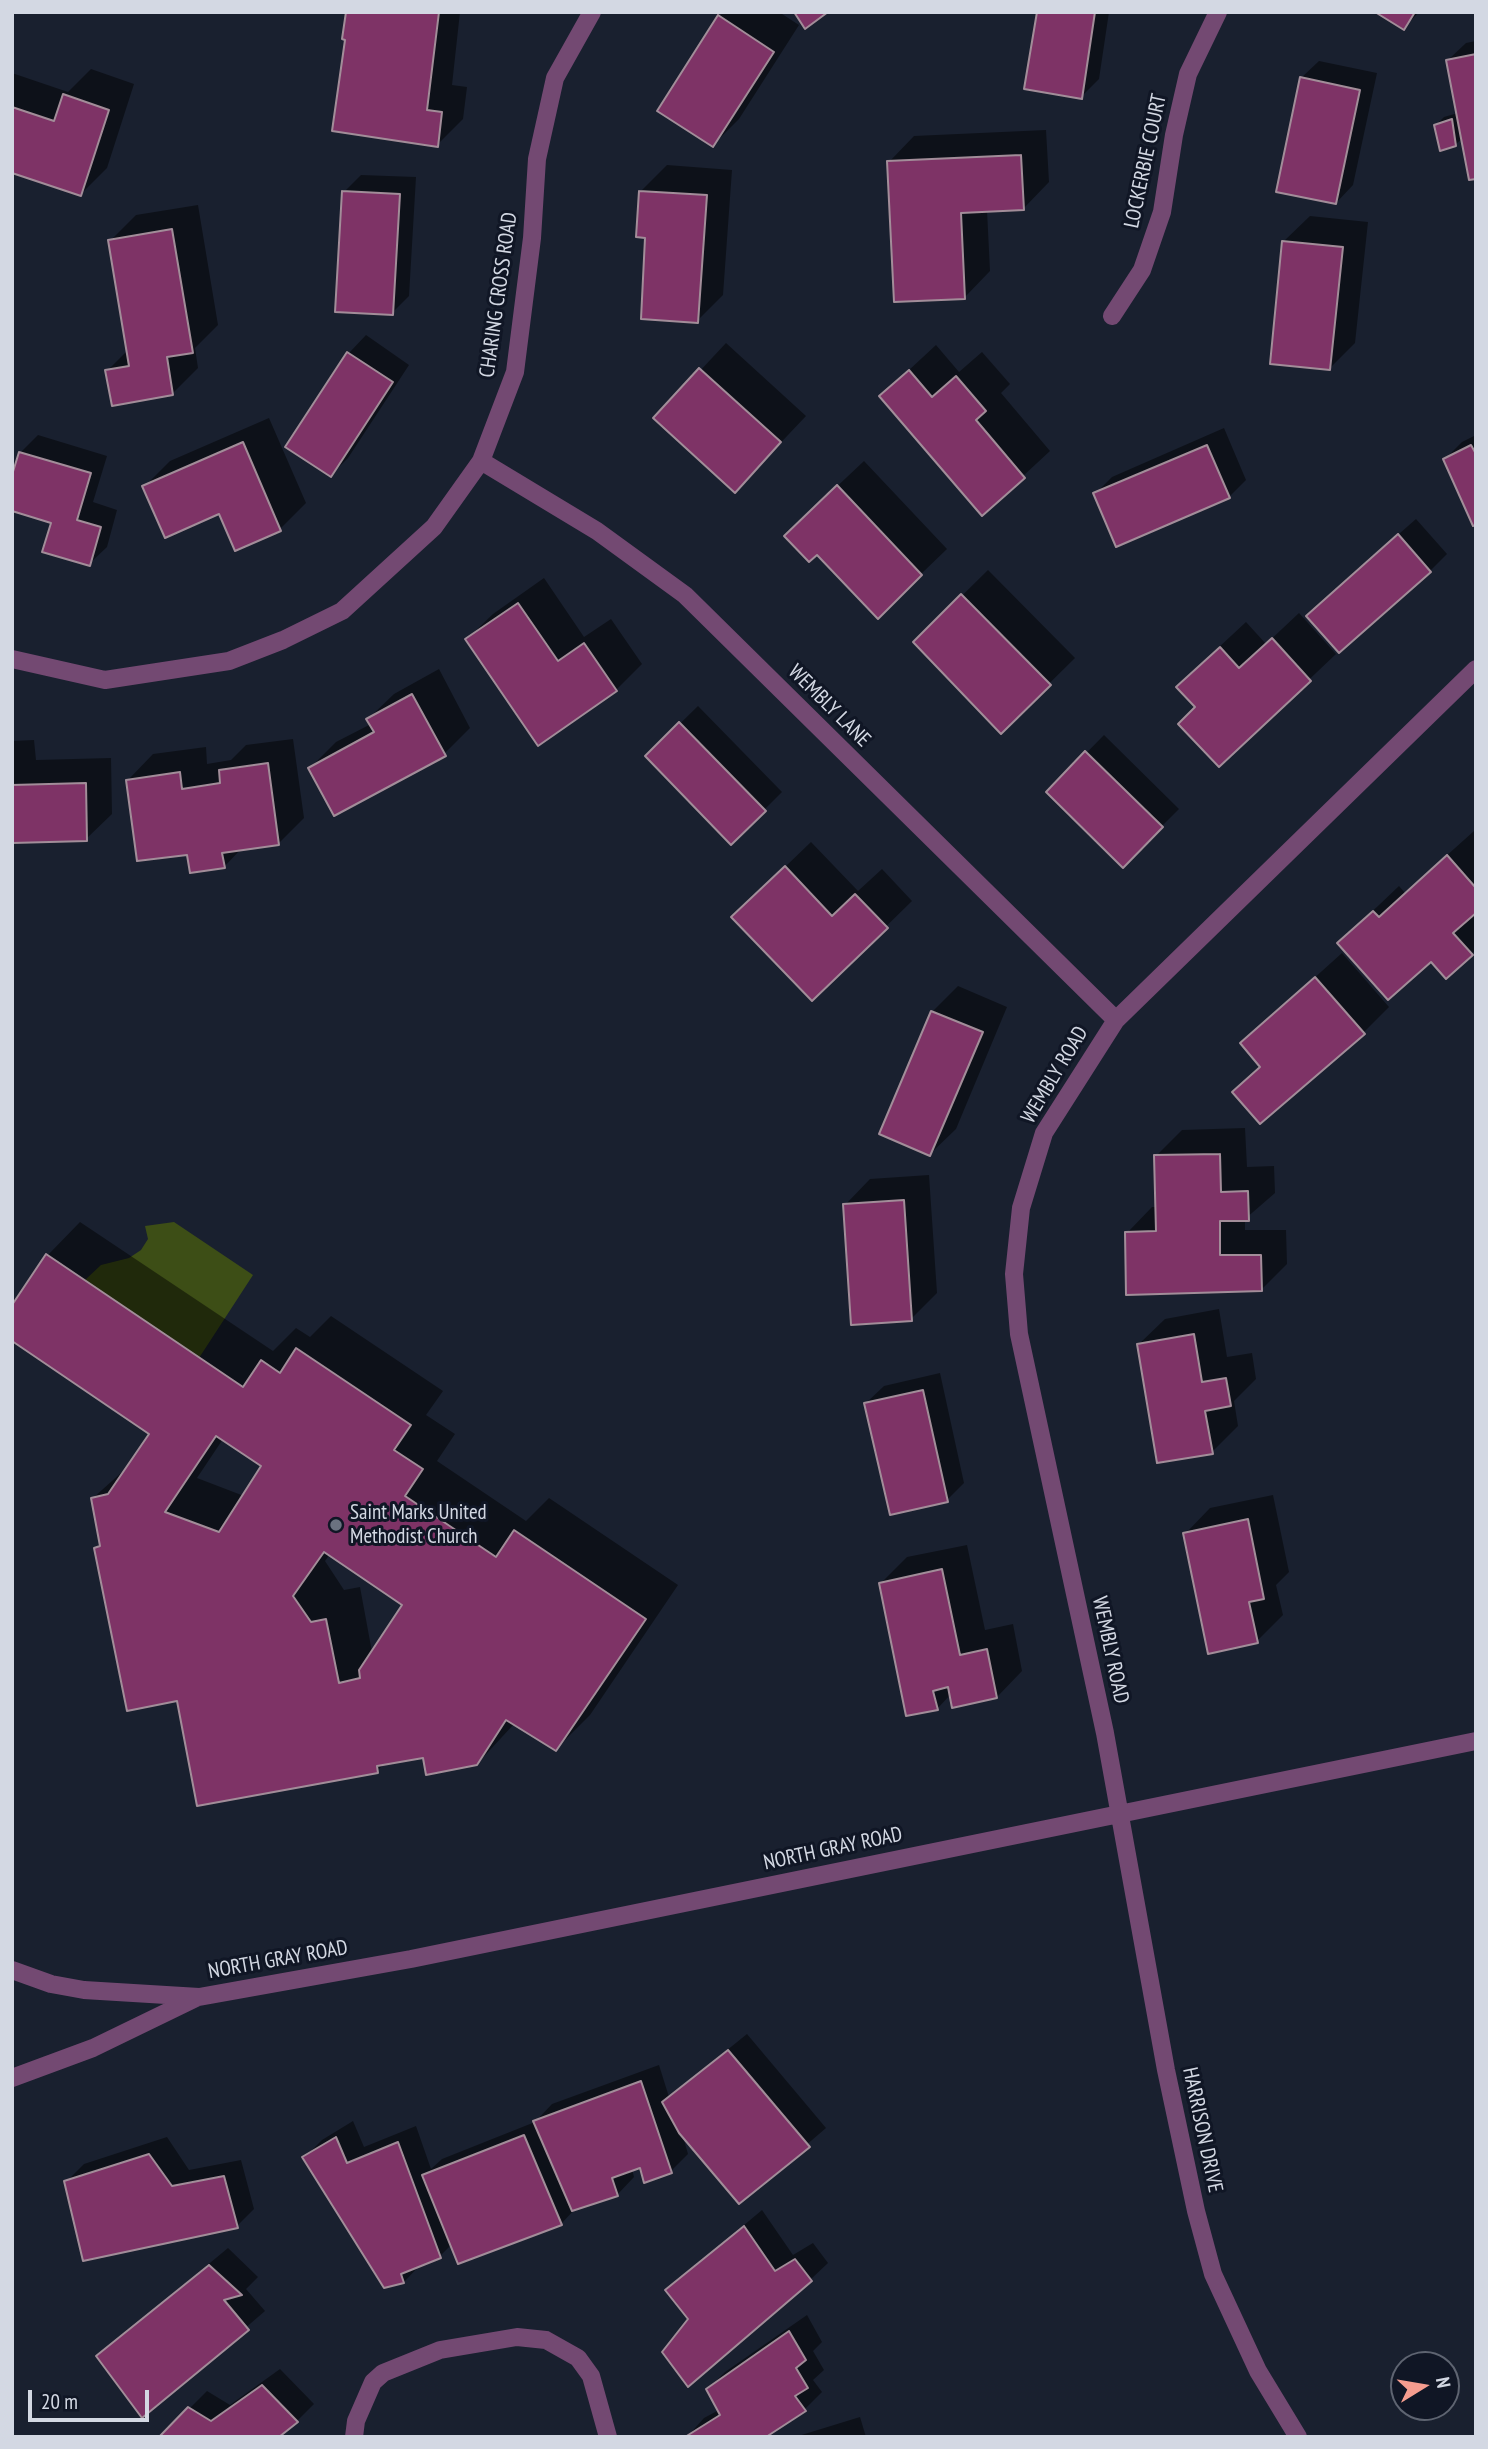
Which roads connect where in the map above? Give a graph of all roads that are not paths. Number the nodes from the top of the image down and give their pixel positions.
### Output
1 (592, 12) edge
2 (1218, 12) edge
3 (1112, 316) dead end
4 (481, 461) junction
5 (12, 659) edge
6 (1476, 669) edge
7 (1116, 1020) junction
8 (1476, 1741) edge
9 (1119, 1813) junction
10 (12, 1970) edge
11 (200, 1997) junction
12 (12, 2078) edge
13 (354, 2437) edge
14 (608, 2437) edge
15 (1298, 2437) edge

1 - 4 street, CHARING CROSS ROAD
2 - 3 street, LOCKERBIE COURT
4 - 5 street, CHARING CROSS ROAD
4 - 7 street, WEMBLY LANE
6 - 7 street, WEMBLY ROAD
7 - 9 street, WEMBLY ROAD
8 - 9 street, NORTH GRAY ROAD
9 - 11 street, NORTH GRAY ROAD
9 - 15 street, HARRISON DRIVE
10 - 11 street, NORTH GRAY ROAD
11 - 12 street, NORTH GRAY ROAD
13 - 14 street

